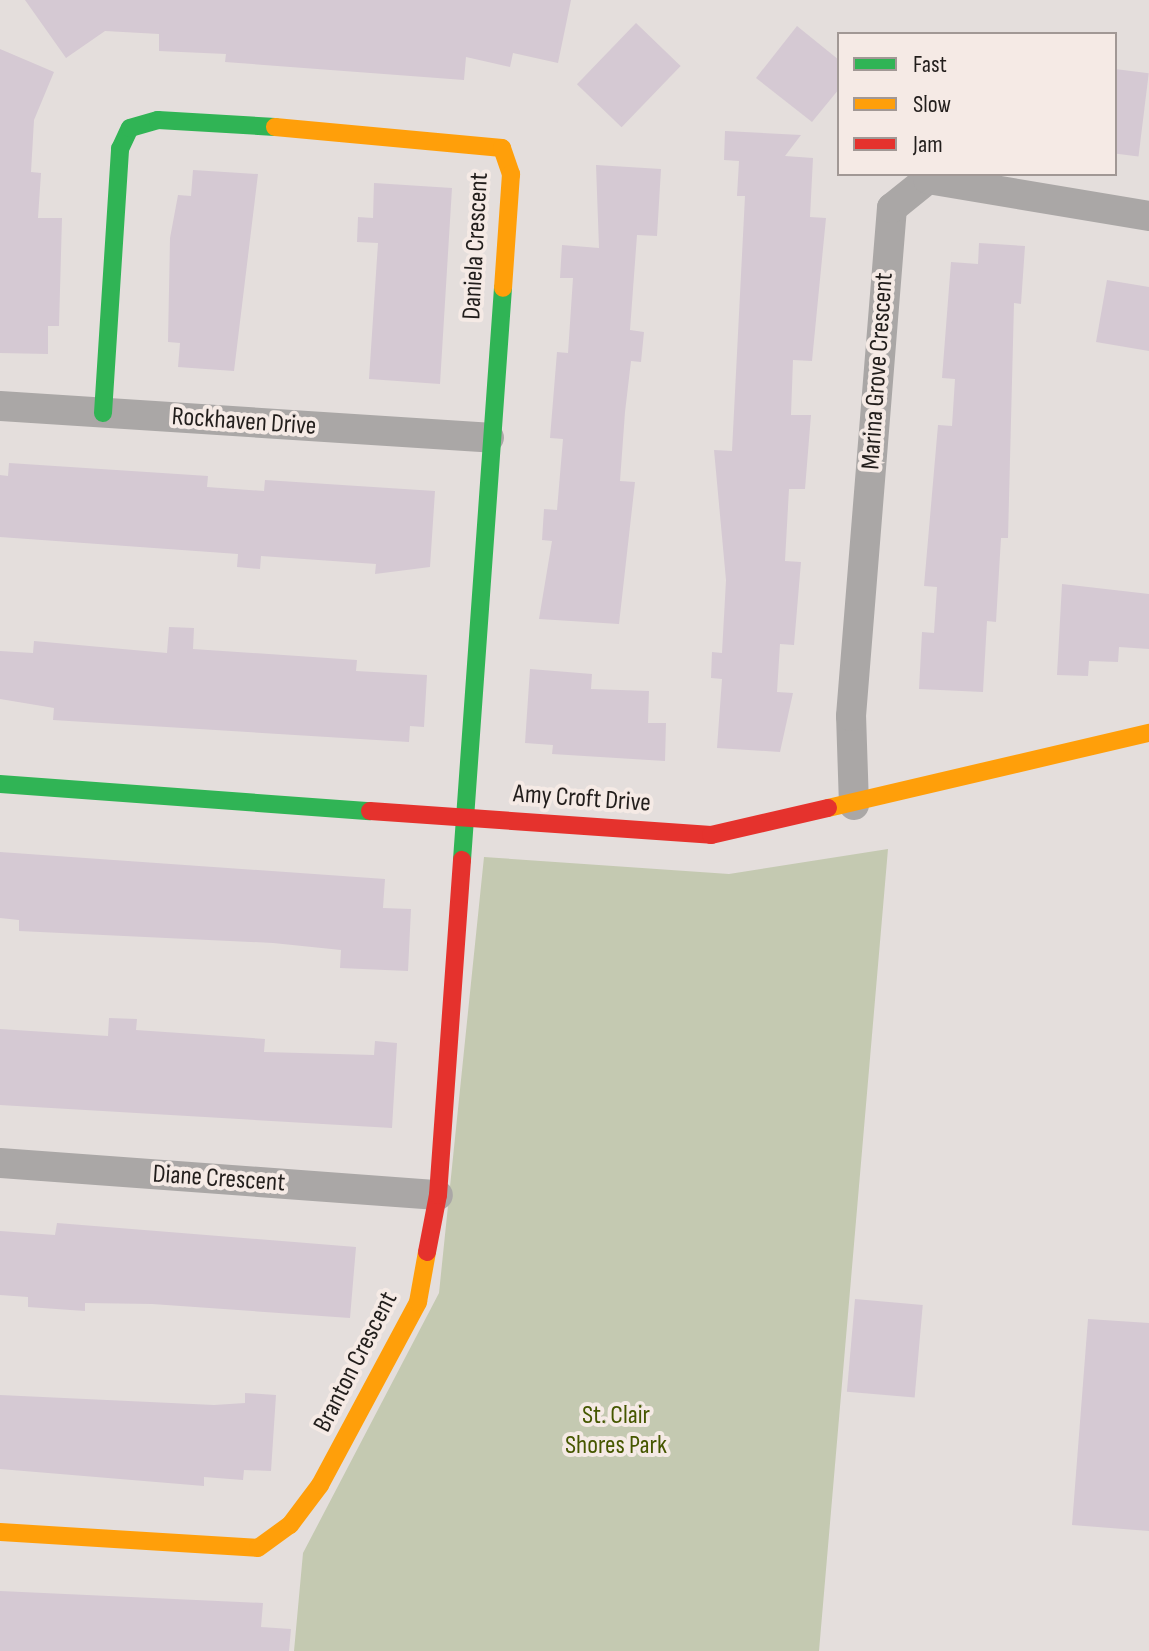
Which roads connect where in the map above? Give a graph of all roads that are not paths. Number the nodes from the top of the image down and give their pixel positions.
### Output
1 (1149, 216) edge
2 (0, 406) edge
3 (103, 413) junction
4 (489, 438) junction
5 (1149, 733) edge
6 (0, 784) edge
7 (854, 805) junction
8 (465, 817) junction
9 (0, 1163) edge
10 (438, 1195) junction
11 (0, 1532) edge

1 - 7 street, Marina Grove Crescent
2 - 3 street, Rockhaven Drive
3 - 4 street, Rockhaven Drive
3 - 4 street, Daniela Crescent
4 - 8 street, Daniela Crescent
5 - 7 street, Amy Croft Drive
6 - 8 street, Amy Croft Drive
7 - 8 street, Amy Croft Drive
8 - 10 street, Branton Crescent
9 - 10 street, Diane Crescent
10 - 11 street, Branton Crescent

